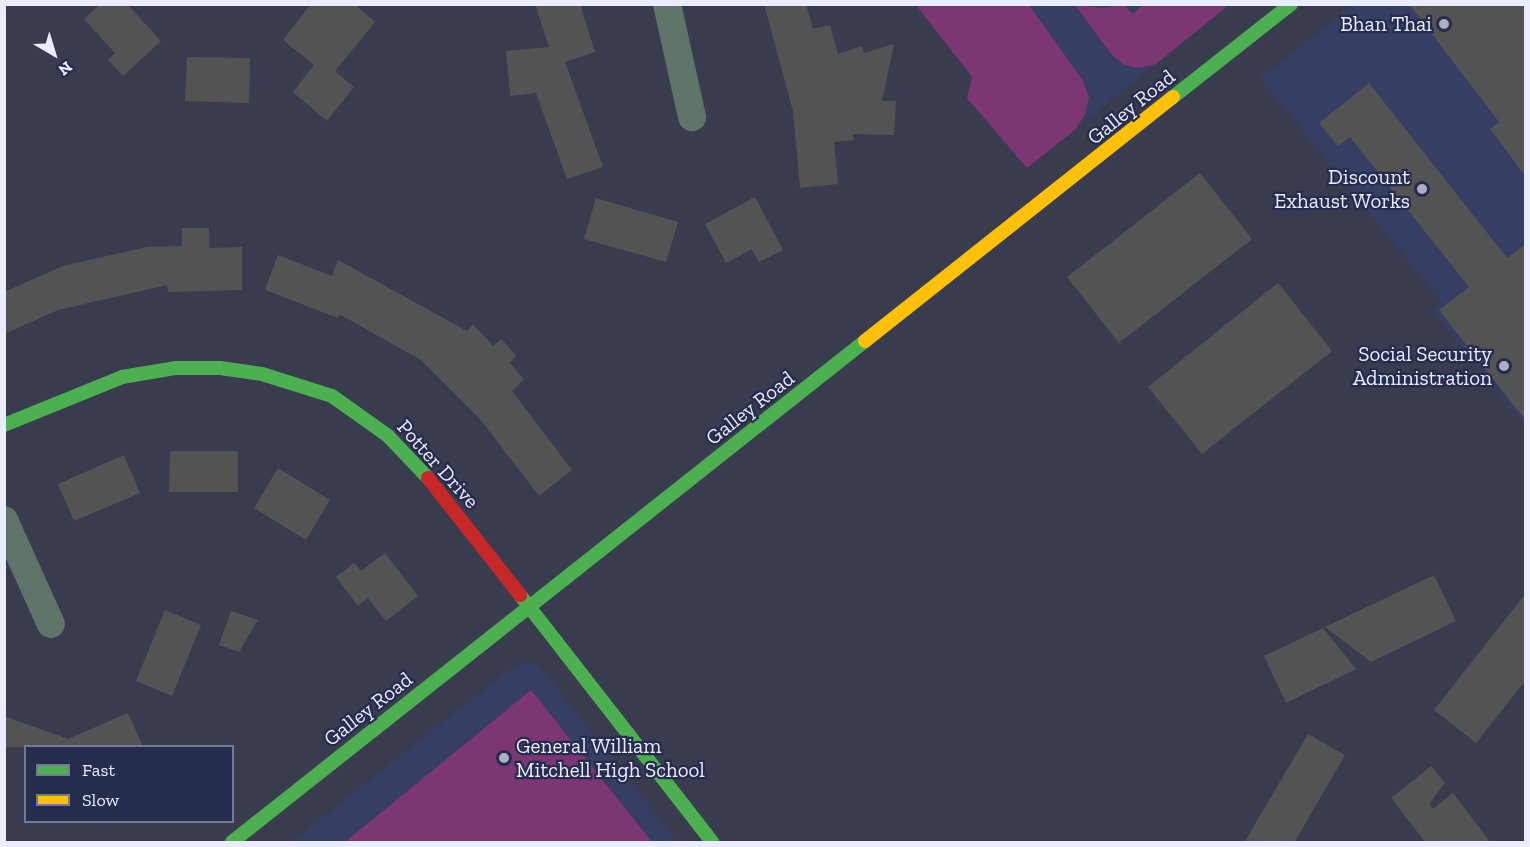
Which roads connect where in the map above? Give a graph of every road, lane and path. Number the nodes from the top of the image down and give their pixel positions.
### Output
1 (667, 4) edge
2 (1291, 4) edge
3 (692, 117) dead end
4 (4, 425) edge
5 (4, 520) edge
6 (530, 608) junction
7 (51, 624) dead end
8 (232, 843) edge
9 (712, 843) edge

1 - 3 street
2 - 6 main road, Galley Road
4 - 6 main road, Potter Drive
5 - 7 street
6 - 8 main road, Galley Road
6 - 9 main road, Potter Drive

